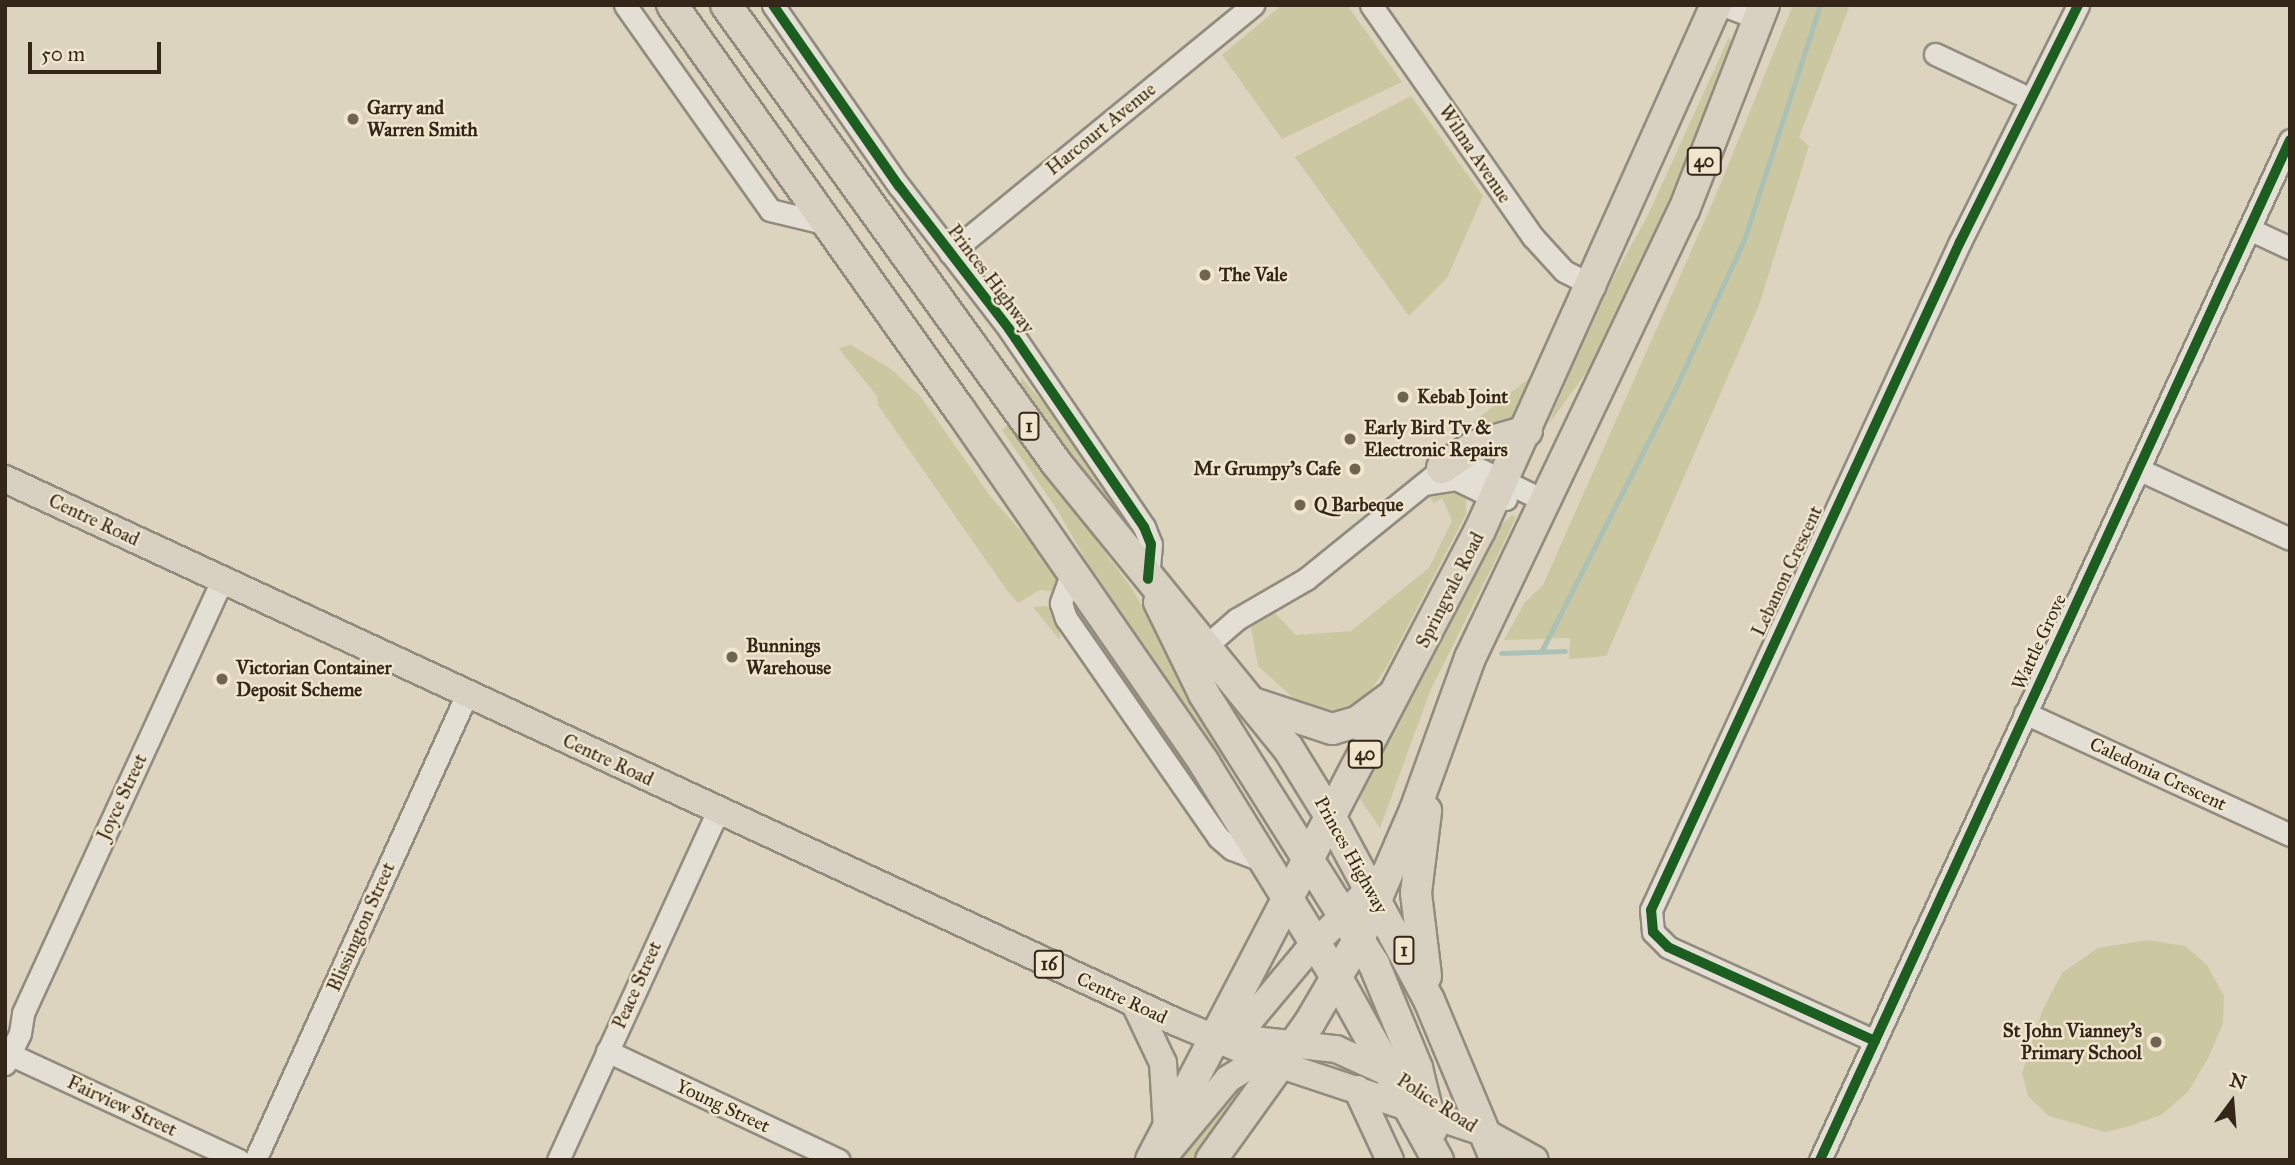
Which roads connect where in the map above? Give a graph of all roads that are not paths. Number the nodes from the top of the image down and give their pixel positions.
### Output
1 (625, 5) edge
2 (672, 5) edge
3 (726, 5) edge
4 (773, 5) edge
5 (1253, 5) edge
6 (1371, 5) edge
7 (1716, 5) edge
8 (1723, 5) edge
9 (2078, 5) edge
10 (1762, 12) edge
11 (1935, 54) dead end
12 (2031, 99) junction
13 (2290, 140) edge
14 (828, 224) junction
15 (2249, 229) junction
16 (2290, 248) edge
17 (950, 253) junction
18 (915, 269) junction
19 (1594, 286) junction
20 (878, 294) junction
21 (1527, 431) junction
22 (2138, 469) junction
23 (1432, 477) junction
24 (5, 479) edge
25 (1499, 489) junction
26 (1543, 500) junction
27 (2290, 539) edge
28 (222, 580) junction
29 (1150, 582) junction
30 (1207, 645) junction
31 (1399, 690) junction
32 (467, 694) junction
33 (1256, 704) junction
34 (2025, 713) junction
35 (1432, 765) junction
36 (718, 811) junction
37 (1331, 818) junction
38 (2290, 835) edge
39 (1310, 858) junction
40 (1379, 886) junction
41 (1288, 897) junction
42 (1352, 925) junction
43 (1316, 943) junction
44 (1337, 978) junction
45 (1429, 1000) junction
46 (1135, 1004) junction
47 (1212, 1037) junction
48 (1875, 1041) junction
49 (7, 1051) edge
50 (607, 1051) junction
51 (1278, 1055) junction
52 (1390, 1073) junction
53 (1357, 1089) junction
54 (1423, 1108) junction
55 (1167, 1129) junction
56 (1490, 1147) edge
57 (1436, 1153) edge
58 (239, 1160) edge
59 (255, 1160) edge
60 (558, 1160) edge
61 (839, 1160) edge
62 (1151, 1160) edge
63 (1161, 1160) edge
64 (1211, 1160) edge
65 (1390, 1160) edge
66 (1535, 1160) edge
67 (1820, 1160) edge

1 - 14 street
2 - 14 highway, 1
3 - 18 highway, Princes Highway / 1
4 - 17 street, Princes Highway
5 - 17 street, Harcourt Avenue
6 - 19 street, Wilma Avenue
7 - 19 highway, Springvale Road / 40
8 - 10 street
9 - 12 street, Lebanon Crescent
10 - 26 highway, 40
11 - 12 street
12 - 48 street, Lebanon Crescent
13 - 15 street, Wattle Grove
14 - 20 highway, 1
15 - 16 street
15 - 22 street, Wattle Grove
17 - 29 street, Princes Highway
18 - 20 highway
18 - 29 highway, Princes Highway / 1
19 - 21 highway, Springvale Road / 40
20 - 41 highway, 1
21 - 23 highway
21 - 25 highway, Springvale Road / 40
22 - 27 street
22 - 34 street, Wattle Grove
23 - 25 street
23 - 30 street
24 - 28 main road, Centre Road / 16
25 - 26 street
25 - 31 highway, Springvale Road / 40
26 - 35 highway, 40
28 - 32 main road, Centre Road / 16
28 - 49 street, Joyce Street
29 - 30 highway, Princes Highway / 1
29 - 39 highway, Princes Highway
30 - 33 highway, Princes Highway / 1
31 - 33 highway
31 - 37 highway, Springvale Road / 40
32 - 36 main road, Centre Road / 16
32 - 59 street, Blissington Street
33 - 37 highway, Princes Highway / 1
34 - 38 street, Caledonia Crescent
34 - 48 street, Wattle Grove
35 - 40 highway, 40
35 - 45 highway
36 - 46 main road, Centre Road / 16
36 - 50 street, Peace Street
37 - 39 highway, Springvale Road / 40
37 - 40 highway, Princes Highway / 1
39 - 41 highway, Springvale Road / 40
39 - 42 highway, Princes Highway
40 - 42 highway, 40
40 - 45 highway, Princes Highway / 1
41 - 43 highway, 1
41 - 47 highway, Springvale Road / 40
42 - 43 main road
42 - 44 highway, 40
42 - 54 highway, Princes Highway
43 - 44 highway, 1
43 - 47 main road
44 - 51 highway, 40
44 - 52 highway, 1
45 - 56 highway, Princes Highway / 1
46 - 47 main road, Centre Road / 16
46 - 55 main road
47 - 51 main road, Centre Road / 16
47 - 51 main road, Centre Road / 16
47 - 55 highway, Springvale Road / 40
48 - 67 street, Wattle Grove
49 - 58 street, Fairview Street
50 - 60 street, Peace Street
50 - 61 street, Young Street
51 - 52 main road, Centre Road / 16
51 - 53 main road, Centre Road / 16
51 - 63 main road
51 - 64 highway, 40
52 - 54 highway, 1
53 - 54 main road, Centre Road / 16
53 - 65 main road
54 - 56 main road, Police Road / 16
54 - 57 highway
55 - 62 highway, Springvale Road / 40
56 - 66 main road, Police Road / 16

